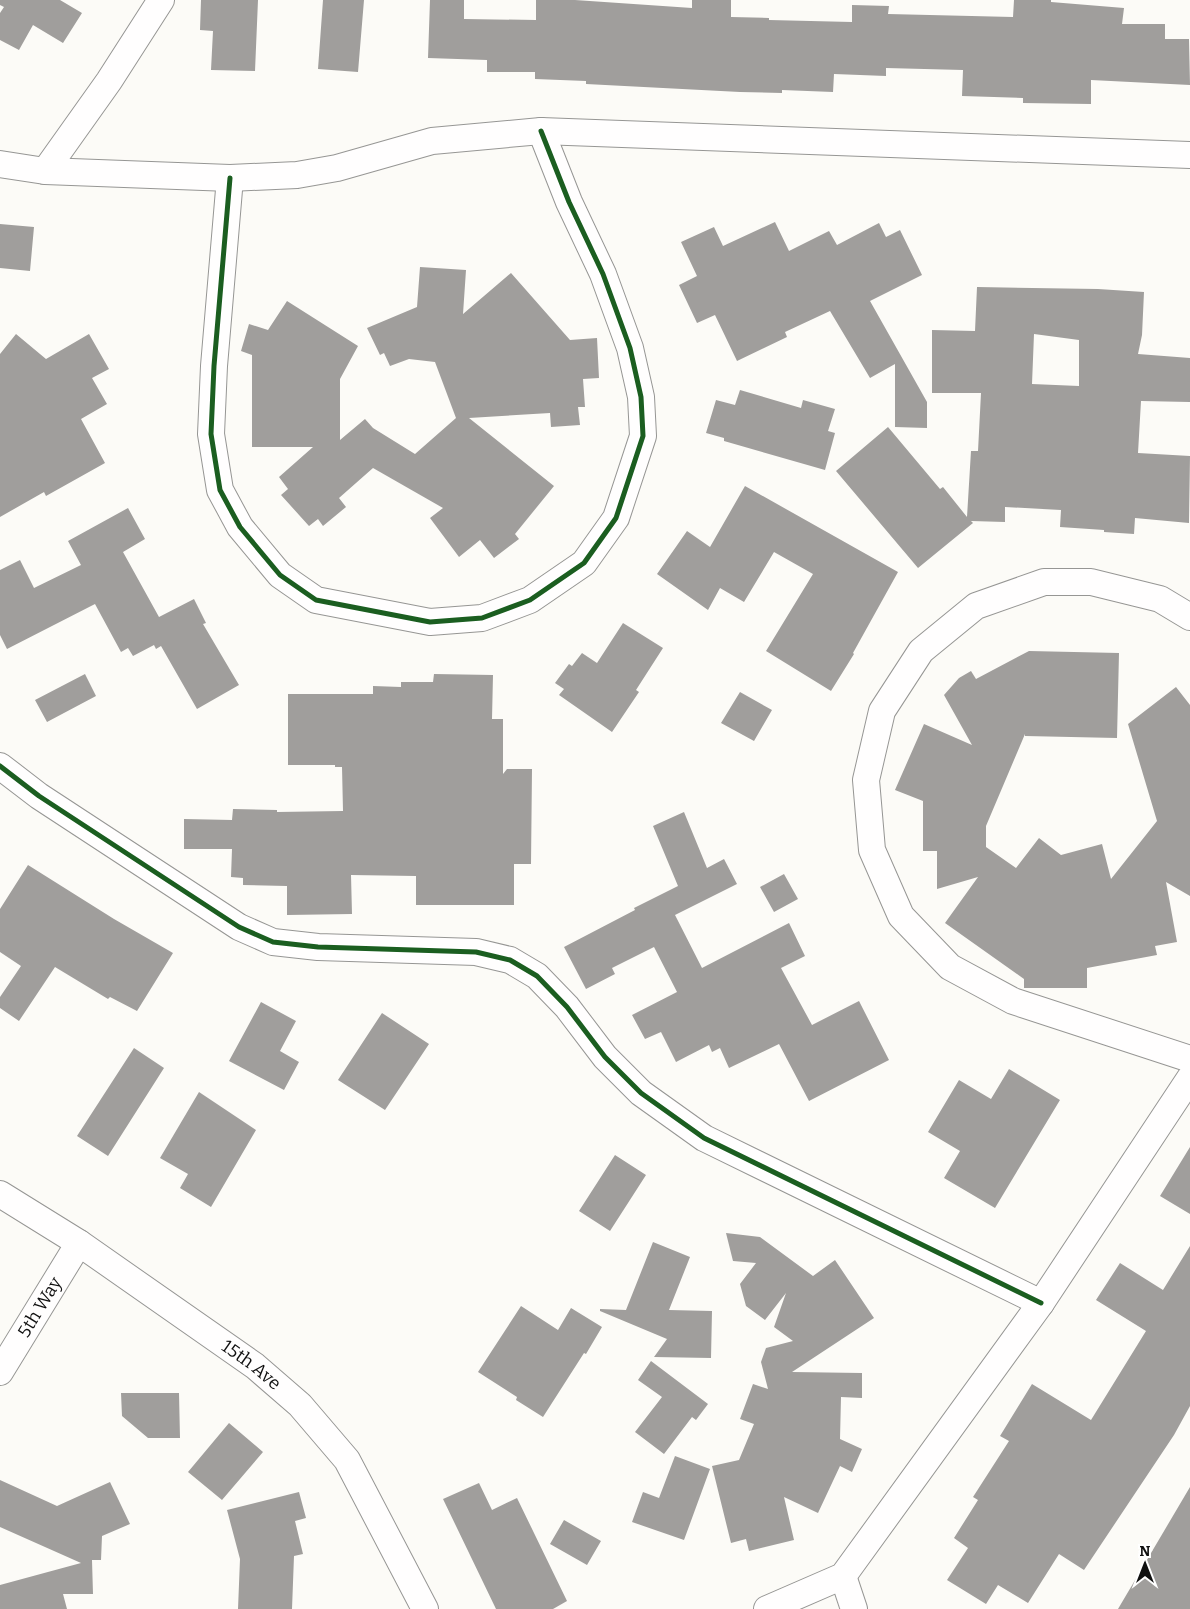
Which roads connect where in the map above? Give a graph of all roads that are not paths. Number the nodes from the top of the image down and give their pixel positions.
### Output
1 (161, 0) edge
2 (541, 131) junction
3 (1190, 155) edge
4 (0, 164) edge
5 (45, 171) junction
6 (230, 178) junction
7 (1190, 616) edge
8 (0, 766) edge
9 (1190, 1059) edge
10 (1190, 1078) edge
11 (0, 1194) edge
12 (79, 1243) junction
13 (1041, 1303) junction
14 (0, 1372) edge
15 (842, 1576) junction
16 (425, 1609) edge
17 (767, 1609) edge
18 (854, 1609) edge

1 - 5 street
2 - 3 street
2 - 6 street
2 - 6 street
4 - 5 street
5 - 6 street
7 - 9 street
8 - 13 street
10 - 13 street
11 - 12 street, 15th Ave
12 - 14 street, 5th Way
12 - 16 street, 15th Ave
13 - 15 street
15 - 17 street
15 - 18 street

